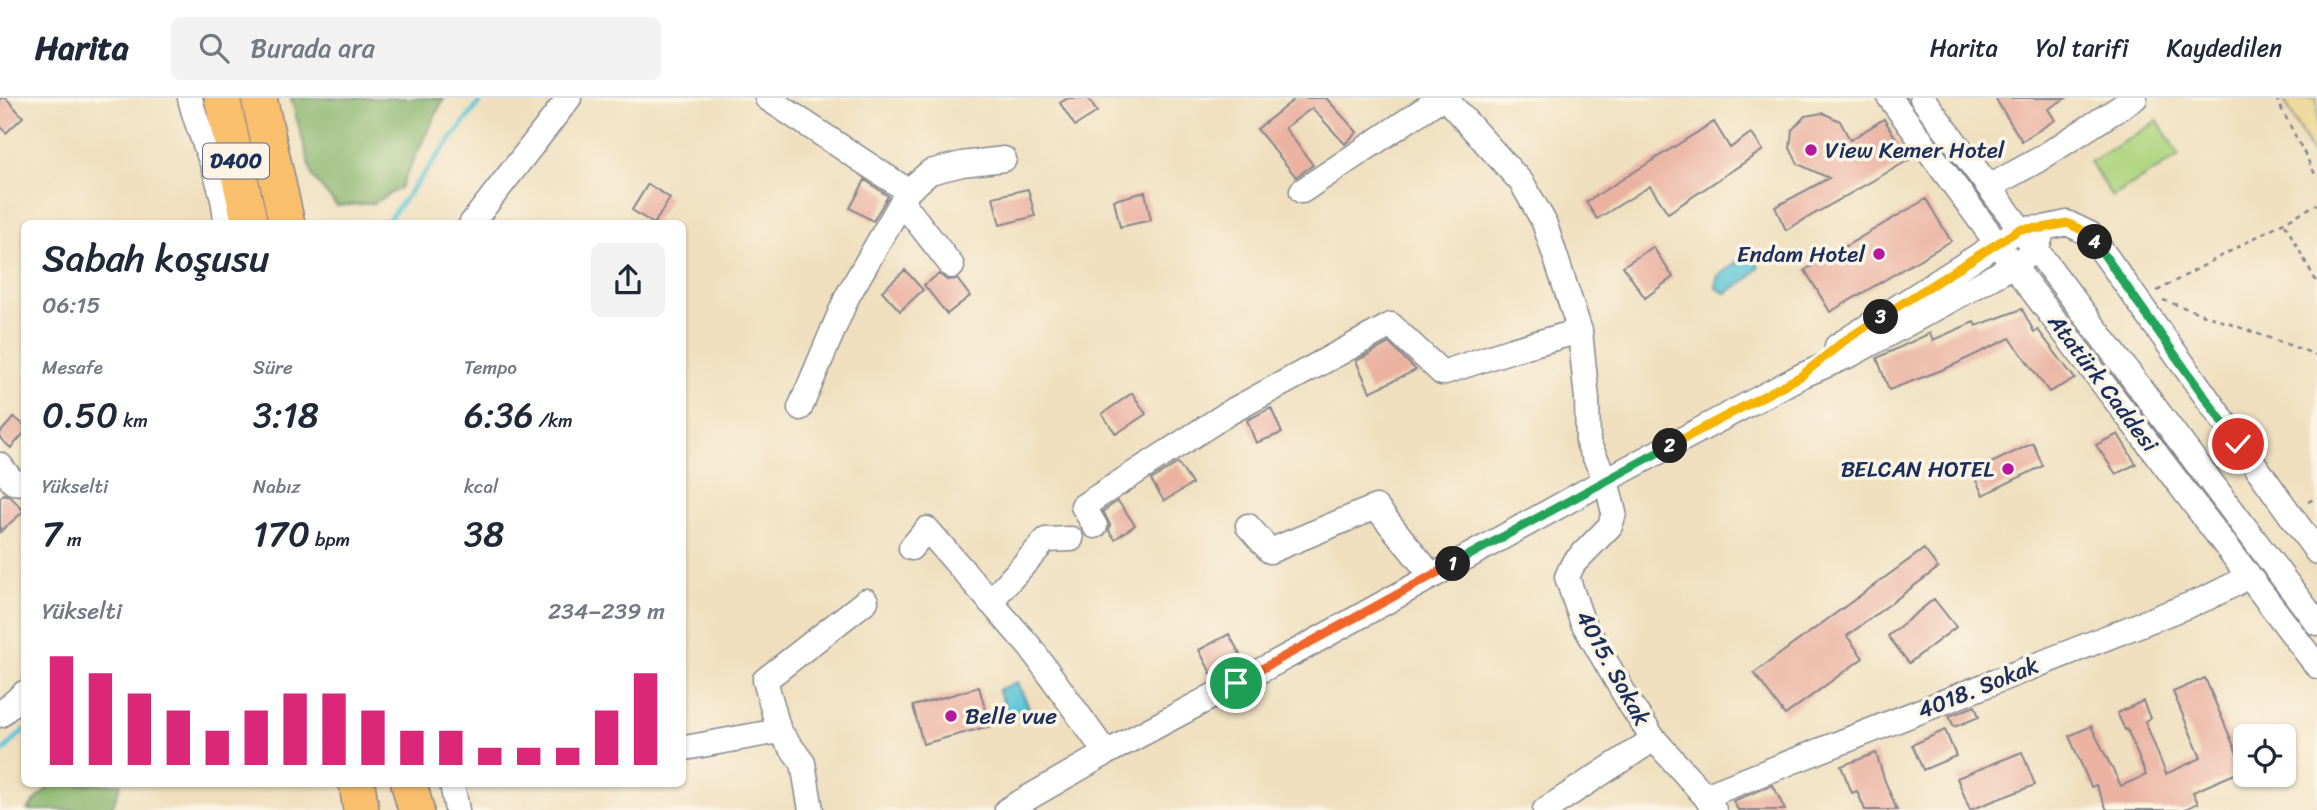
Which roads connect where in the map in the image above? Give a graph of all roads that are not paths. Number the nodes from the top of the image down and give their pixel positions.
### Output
1 (190, 98) edge
2 (222, 98) edge
3 (259, 98) edge
4 (569, 98) edge
5 (767, 98) edge
6 (1443, 98) edge
7 (1890, 98) edge
8 (1922, 98) edge
9 (2135, 98) edge
10 (1004, 159) dead end
11 (231, 187) junction
12 (1989, 187) junction
13 (1302, 191) dead end
14 (905, 196) junction
15 (227, 220) edge
16 (248, 220) edge
17 (286, 220) edge
18 (474, 220) edge
19 (2033, 236) junction
20 (1998, 243) junction
21 (2013, 265) junction
22 (952, 266) dead end
23 (1580, 331) junction
24 (1801, 376) junction
25 (800, 408) dead end
26 (1606, 480) junction
27 (1095, 526) dead end
28 (1248, 526) dead end
29 (919, 539) dead end
30 (1071, 539) dead end
31 (2317, 552) edge
32 (2248, 574) junction
33 (1432, 576) junction
34 (866, 601) dead end
35 (990, 602) junction
36 (2317, 623) edge
37 (2317, 666) edge
38 (21, 696) edge
39 (0, 715) edge
40 (779, 731) junction
41 (1654, 739) junction
42 (686, 748) edge
43 (1107, 752) junction
44 (357, 787) edge
45 (410, 787) edge
46 (453, 787) edge
47 (1710, 803) edge
48 (361, 810) edge
49 (416, 810) edge
50 (457, 810) edge
51 (811, 810) edge
52 (1007, 810) edge
53 (1545, 810) edge

1 - 11 street
2 - 11 highway, D400
3 - 17 highway, D400
4 - 18 street
5 - 14 street
6 - 13 street
6 - 23 street
7 - 20 street, Atatürk Caddesi
8 - 12 street, Atatürk Caddesi
9 - 12 street
10 - 14 street
11 - 15 street
11 - 16 highway, D400
12 - 19 street, Atatürk Caddesi
14 - 22 street
14 - 25 street
19 - 20 street
19 - 21 street
19 - 31 street
19 - 36 street, Atatürk Caddesi
20 - 21 street, Atatürk Caddesi
20 - 24 street
21 - 24 street
21 - 32 street, Atatürk Caddesi
23 - 26 street
23 - 27 street
24 - 26 street
26 - 33 street
26 - 41 street, 4015. Sokak
28 - 33 street
29 - 35 street
30 - 35 street
32 - 37 street, Atatürk Caddesi
32 - 47 street, 4018. Sokak
33 - 43 street
34 - 40 street
35 - 43 street
38 - 39 street
40 - 42 street
40 - 51 street
41 - 47 street, 4015. Sokak
41 - 53 street
43 - 52 street
44 - 48 highway
45 - 49 highway
46 - 50 street

